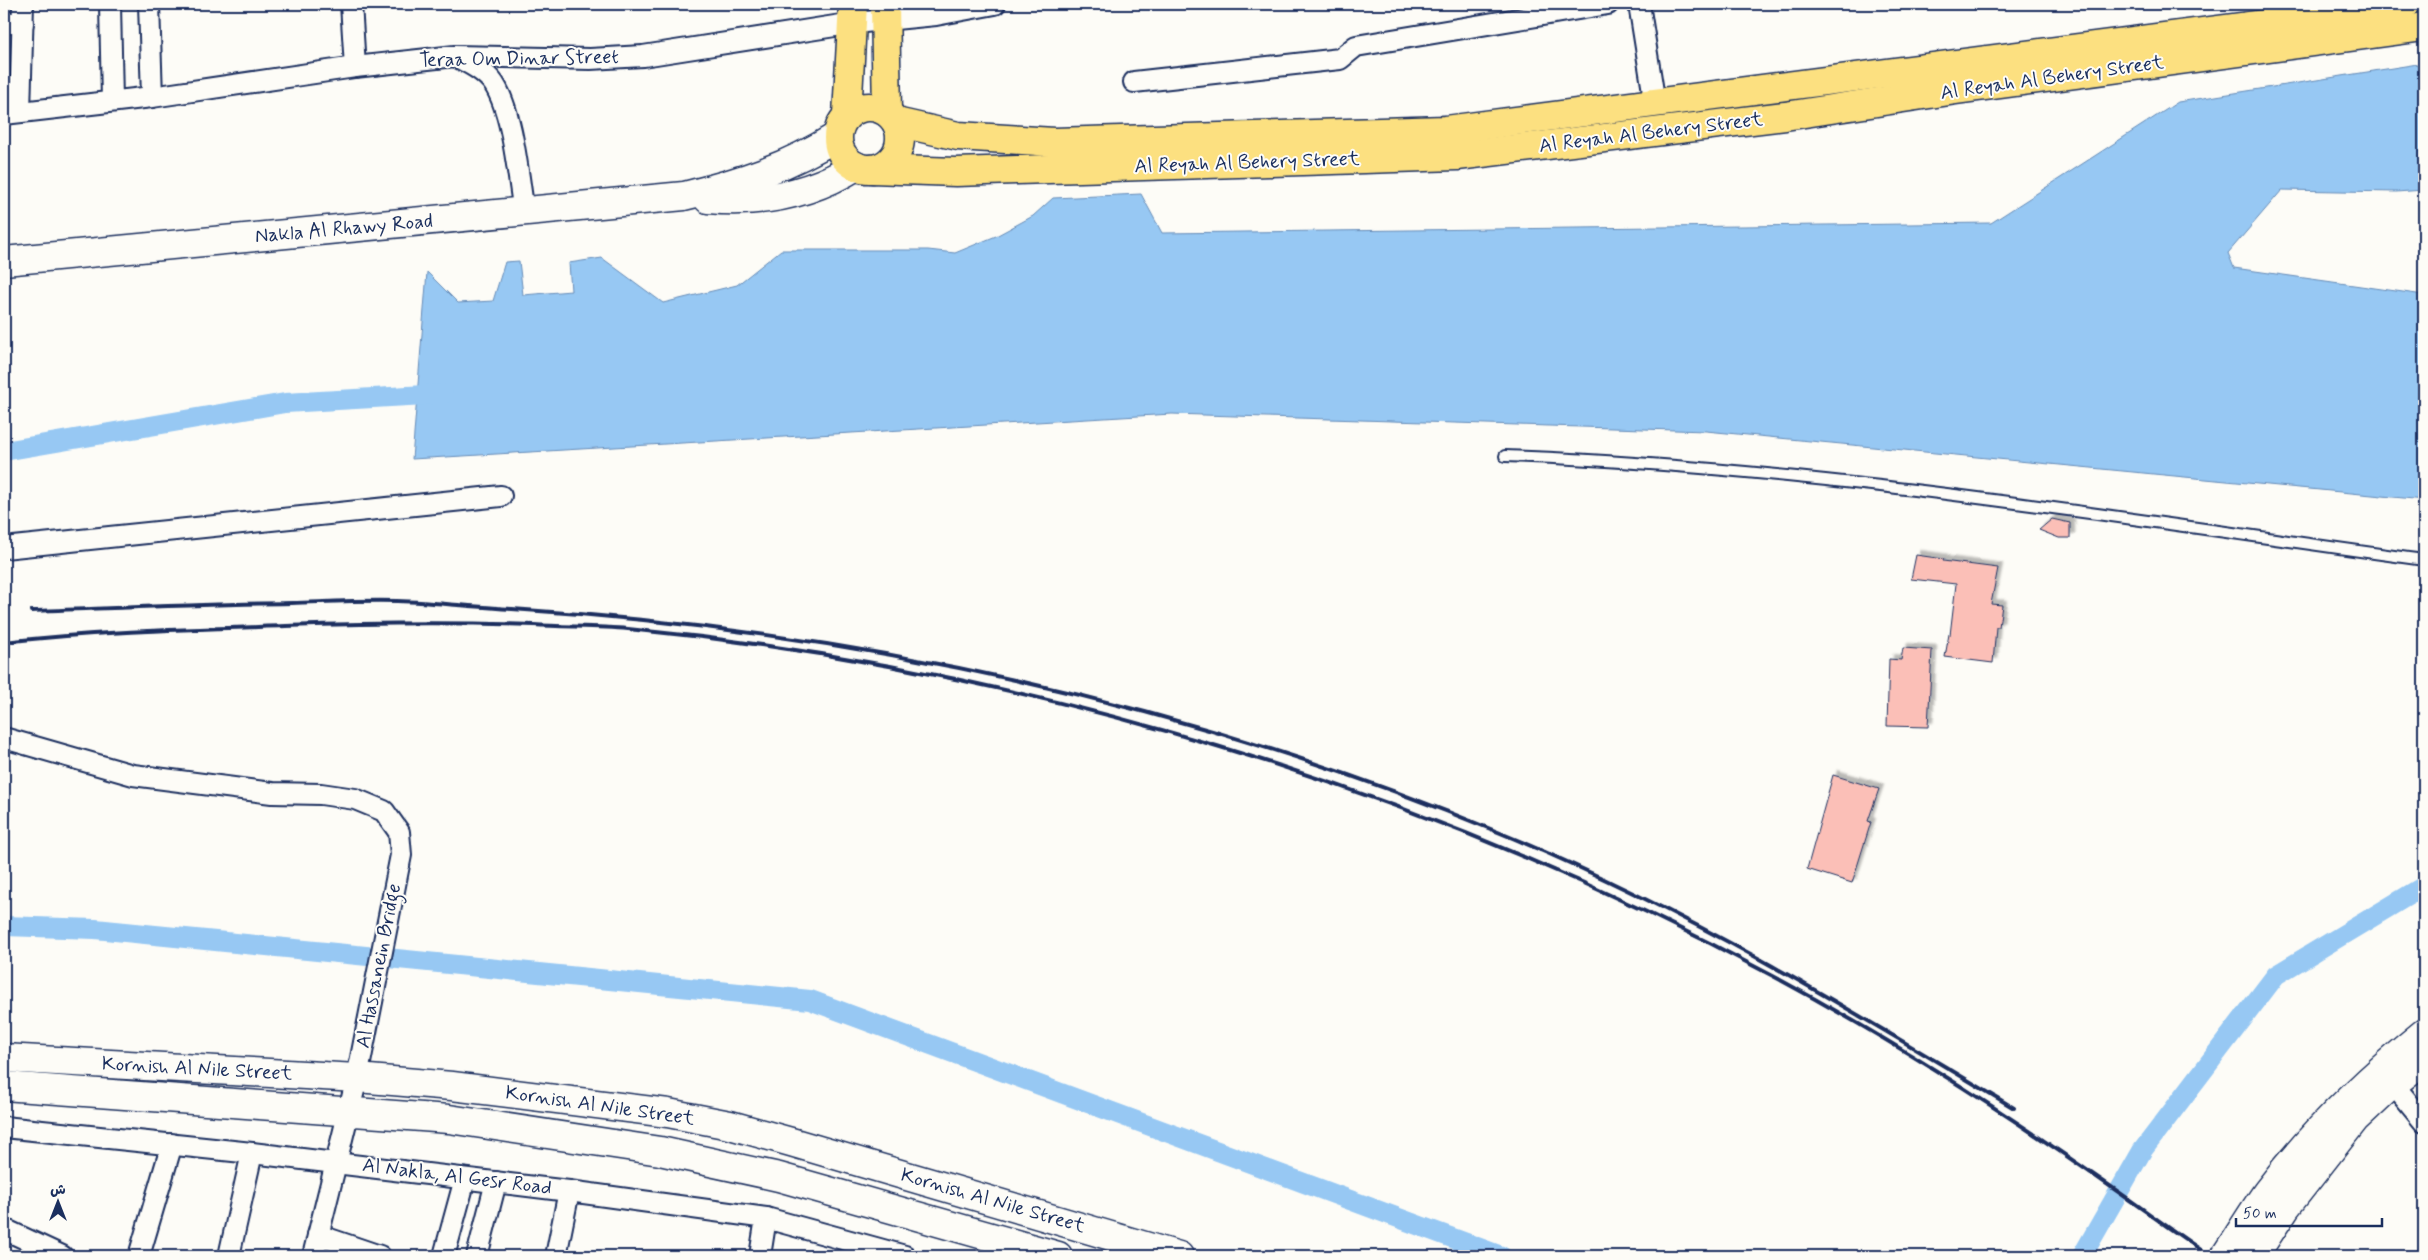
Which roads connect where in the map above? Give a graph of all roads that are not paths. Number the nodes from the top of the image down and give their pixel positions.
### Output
1 (110, 4) edge
2 (149, 4) edge
3 (351, 4) edge
4 (995, 4) edge
5 (1608, 4) edge
6 (1639, 4) edge
7 (2405, 4) edge
8 (2344, 8) edge
9 (885, 12) edge
10 (2300, 12) edge
11 (854, 13) edge
12 (17, 16) edge
13 (2424, 27) edge
14 (455, 56) junction
15 (356, 67) junction
16 (1134, 82) dead end
17 (152, 97) junction
18 (112, 101) junction
19 (1655, 104) junction
20 (12, 113) edge
21 (892, 117) junction
22 (842, 125) junction
23 (958, 136) junction
24 (864, 168) junction
25 (956, 172) junction
26 (684, 196) junction
27 (524, 212) junction
28 (4, 260) edge
29 (1505, 456) dead end
30 (501, 496) dead end
31 (4, 548) edge
32 (2424, 560) edge
33 (4, 738) edge
34 (2424, 1033) edge
35 (4, 1058) edge
36 (2424, 1060) edge
37 (357, 1078) junction
38 (2393, 1084) junction
39 (4, 1086) edge
40 (348, 1110) junction
41 (2424, 1122) edge
42 (4, 1127) edge
43 (172, 1144) junction
44 (252, 1153) junction
45 (336, 1163) junction
46 (465, 1178) junction
47 (496, 1182) junction
48 (569, 1191) junction
49 (2276, 1200) junction
50 (766, 1218) junction
51 (4, 1230) edge
52 (318, 1235) junction
53 (59, 1256) edge
54 (139, 1256) edge
55 (229, 1256) edge
56 (313, 1256) edge
57 (380, 1256) edge
58 (444, 1256) edge
59 (477, 1256) edge
60 (556, 1256) edge
61 (760, 1256) edge
62 (905, 1256) edge
63 (1058, 1256) edge
64 (1179, 1256) edge
65 (2226, 1256) edge
66 (2254, 1256) edge

1 - 18 street
2 - 17 street
3 - 15 street
4 - 9 street, Teraa Om Dinar Street
5 - 16 street
6 - 19 street
7 - 8 main road, Al Reyah Al Behery Street
8 - 10 main road, Al Reyah Al Behery Street
9 - 11 street, Teraa Om Dinar Street
9 - 21 main road
10 - 19 main road, Al Reyah Al Behery Street
11 - 14 street, Teraa Om Dinar Street
11 - 22 main road
12 - 20 street
13 - 25 main road, Al Reyah Al Behery Street
14 - 15 street, Teraa Om Dinar Street
14 - 27 street
15 - 17 street, Teraa Om Dinar Street
17 - 18 street, Teraa Om Dinar Street
18 - 20 street, Teraa Om Dinar Street
19 - 23 main road, Al Reyah Al Behery Street
21 - 22 main road
21 - 23 main road, Al Reyah Al Behery Street
21 - 24 main road
22 - 24 main road
22 - 26 main road, Nakla Al Rhawy Road
23 - 25 main road
24 - 25 main road, Al Reyah Al Behery Street
24 - 26 main road, Nakla Al Rhawy Road
26 - 27 main road, Nakla Al Rhawy Road
27 - 28 main road, Nakla Al Rhawy Road
29 - 32 lane
30 - 31 street
33 - 37 street, Al Hassanein Bridge
34 - 49 main road
35 - 37 main road, Kornish Al Nile Street
36 - 38 main road
37 - 40 street, Al Hassanein Bridge
37 - 64 main road, Kornish Al Nile Street
38 - 41 street
38 - 49 main road
39 - 40 main road, Kornish Al Nile Street
40 - 45 street, Al Hassanein Bridge
40 - 63 main road, Kornish Al Nile Street
42 - 43 street, Al Nakla, Al Gesr Road
43 - 44 street, Al Nakla, Al Gesr Road
43 - 54 street
44 - 45 street, Al Nakla, Al Gesr Road
44 - 55 street
45 - 46 street, Al Nakla, Al Gesr Road
45 - 52 street, Al Hassanein Bridge
46 - 47 street, Al Nakla, Al Gesr Road
46 - 58 street
47 - 48 street, Al Nakla, Al Gesr Road
47 - 59 street
48 - 50 street, Al Nakla, Al Gesr Road
48 - 60 street
49 - 65 main road
49 - 66 main road
50 - 61 street
50 - 62 street, Al Nakla, Al Gesr Road
51 - 53 street
52 - 56 street, Al Hassanein Bridge
52 - 57 street

